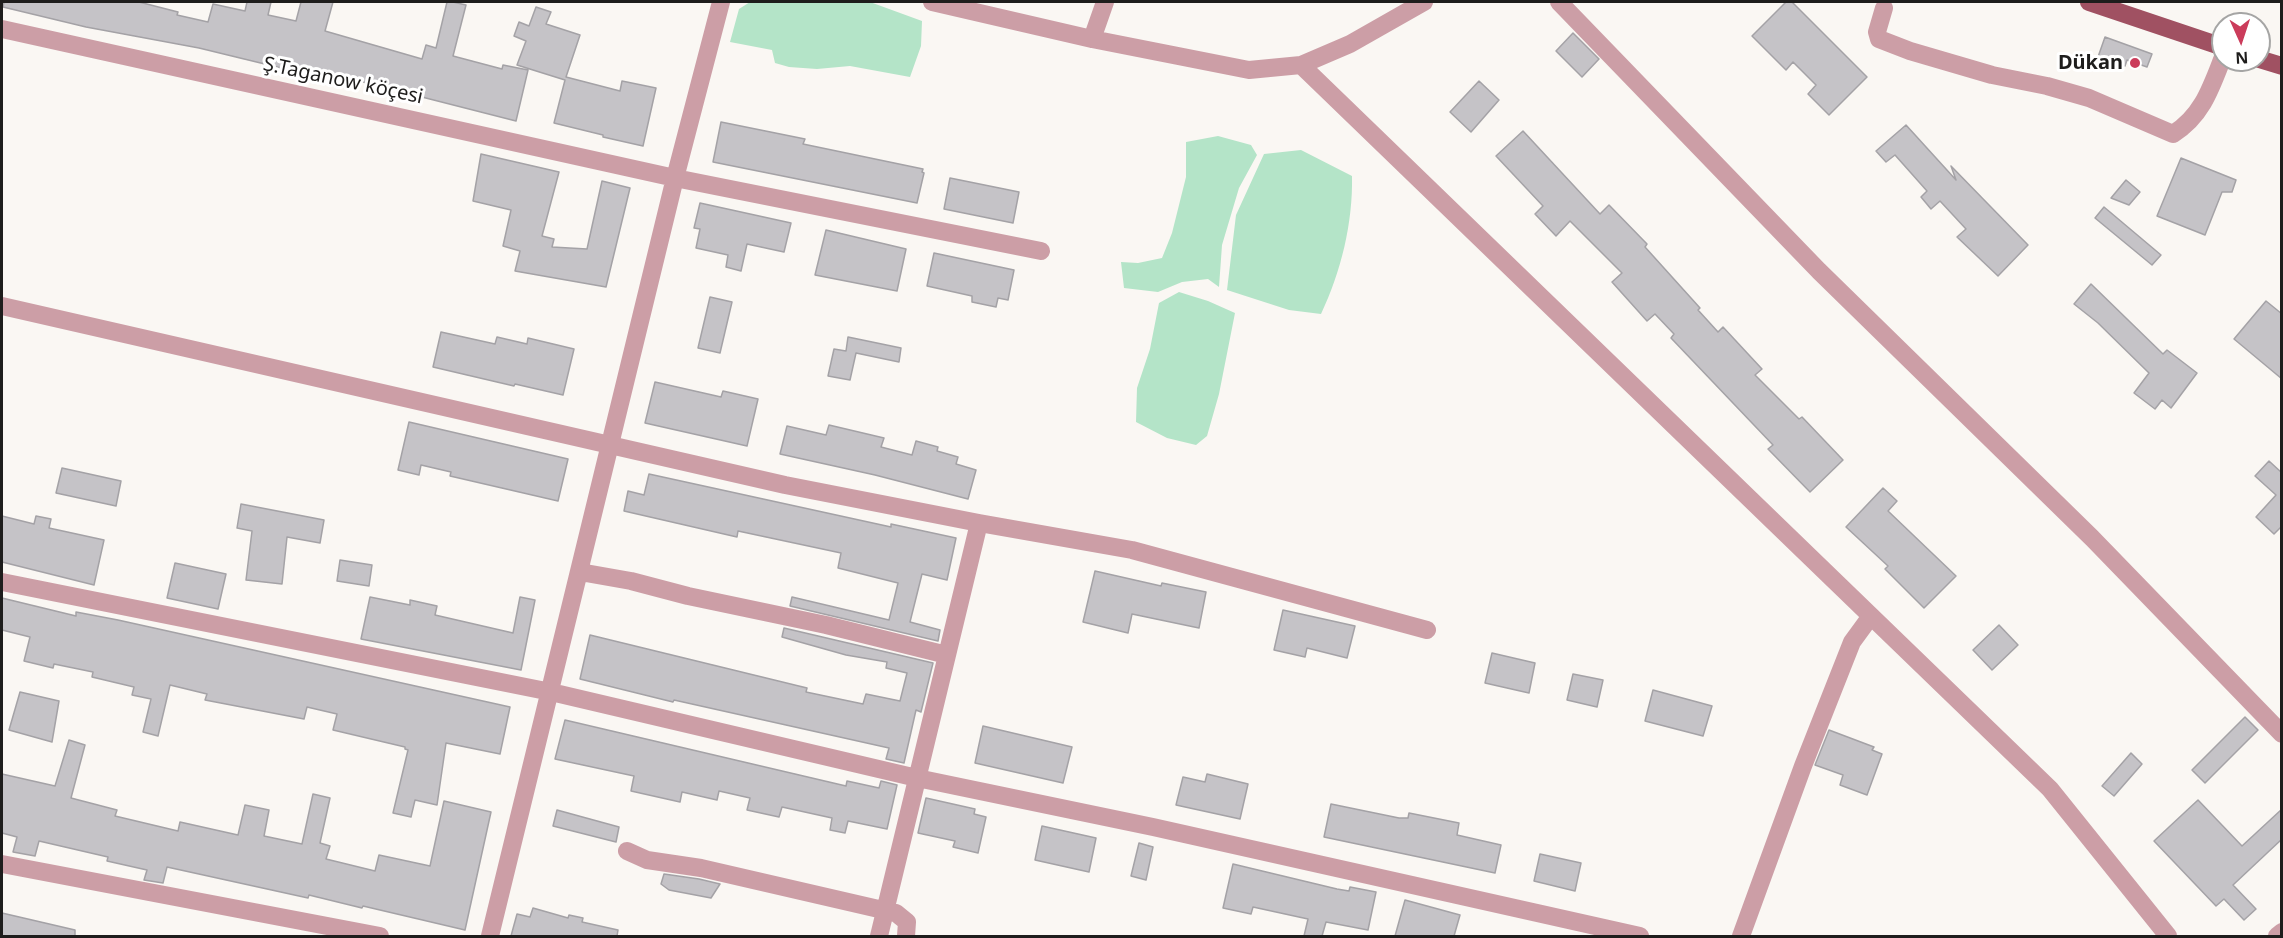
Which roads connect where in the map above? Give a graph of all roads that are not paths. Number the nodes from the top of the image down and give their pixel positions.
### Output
1 (721, 2) edge
2 (932, 2) edge
3 (1105, 2) edge
4 (1424, 2) edge
5 (1559, 2) edge
6 (2089, 2) edge
7 (1884, 8) dead end
8 (2, 29) edge
9 (1092, 39) junction
10 (2211, 43) edge
11 (1301, 65) junction
12 (2217, 72) edge
13 (675, 178) junction
14 (1041, 251) dead end
15 (2, 306) edge
16 (611, 445) junction
17 (979, 523) junction
18 (580, 572) junction
19 (2, 582) edge
20 (1871, 616) junction
21 (1427, 630) dead end
22 (946, 655) junction
23 (551, 692) junction
24 (2282, 734) edge
25 (917, 778) junction
26 (627, 851) dead end
27 (2, 864) edge
28 (885, 911) junction
29 (2282, 932) edge
30 (380, 936) edge
31 (490, 936) edge
32 (879, 936) edge
33 (906, 936) edge
34 (1640, 936) edge
35 (1741, 936) edge
36 (2168, 936) edge
37 (2277, 936) edge

1 - 13 street
2 - 9 street
3 - 9 street
4 - 11 street
5 - 24 street
6 - 10 main road
7 - 12 street
8 - 13 street, Ş.Taganow köçesi
9 - 11 street
11 - 20 street
13 - 14 street, Ş.Taganow köçesi
13 - 16 street
15 - 16 street
16 - 17 street
16 - 18 street
17 - 21 street
17 - 22 street
18 - 22 street
18 - 23 street
19 - 23 street
20 - 35 street
20 - 36 street
22 - 25 street
23 - 25 street
23 - 31 street
25 - 28 street
25 - 34 street
26 - 28 street
27 - 30 street
28 - 32 street
28 - 33 street
29 - 37 street

